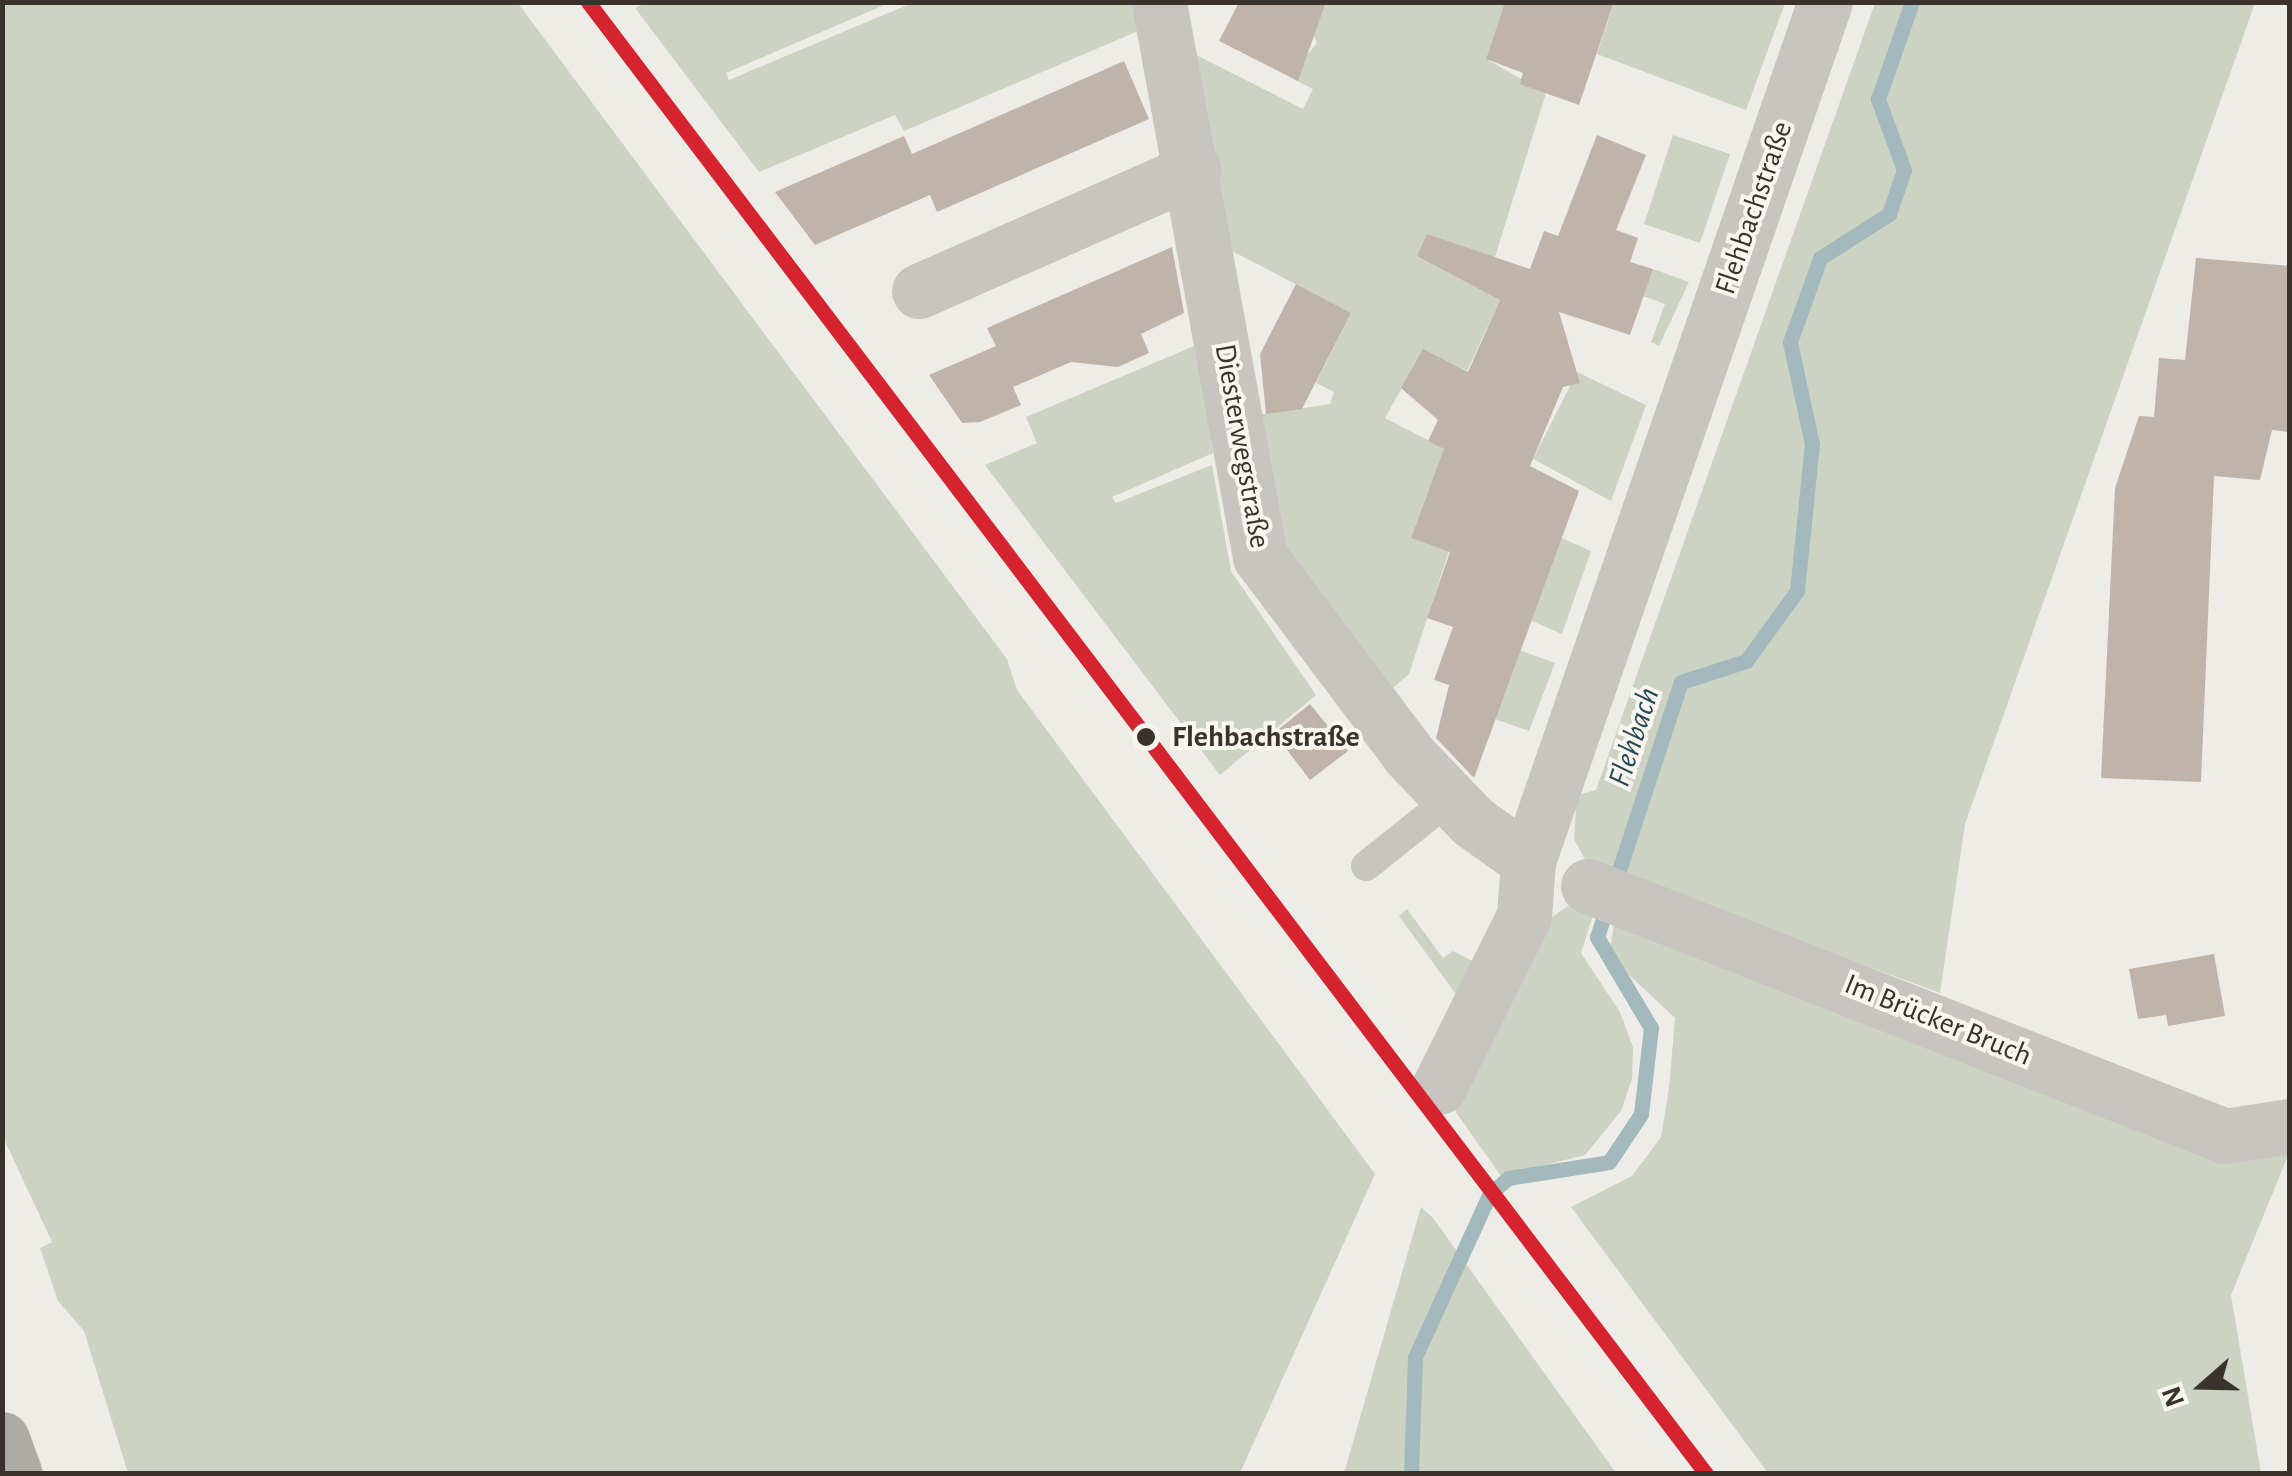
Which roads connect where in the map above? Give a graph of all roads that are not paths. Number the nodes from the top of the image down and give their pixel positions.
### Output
1 (1159, 2) edge
2 (1826, 2) edge
3 (1193, 170) junction
4 (919, 291) dead end
5 (1450, 799) junction
6 (1528, 860) junction
7 (1366, 866) dead end
8 (1606, 893) dead end
9 (1439, 1087) dead end
10 (2290, 1126) edge
11 (2, 1438) edge
12 (15, 1474) edge

1 - 3 street, Diesterwegstraße
2 - 6 street, Flehbachstraße
3 - 4 street
3 - 5 street, Diesterwegstraße
5 - 6 street, Diesterwegstraße
5 - 7 lane
6 - 9 street, Flehbachstraße
8 - 10 street, Im Brücker Bruch
11 - 12 highway

